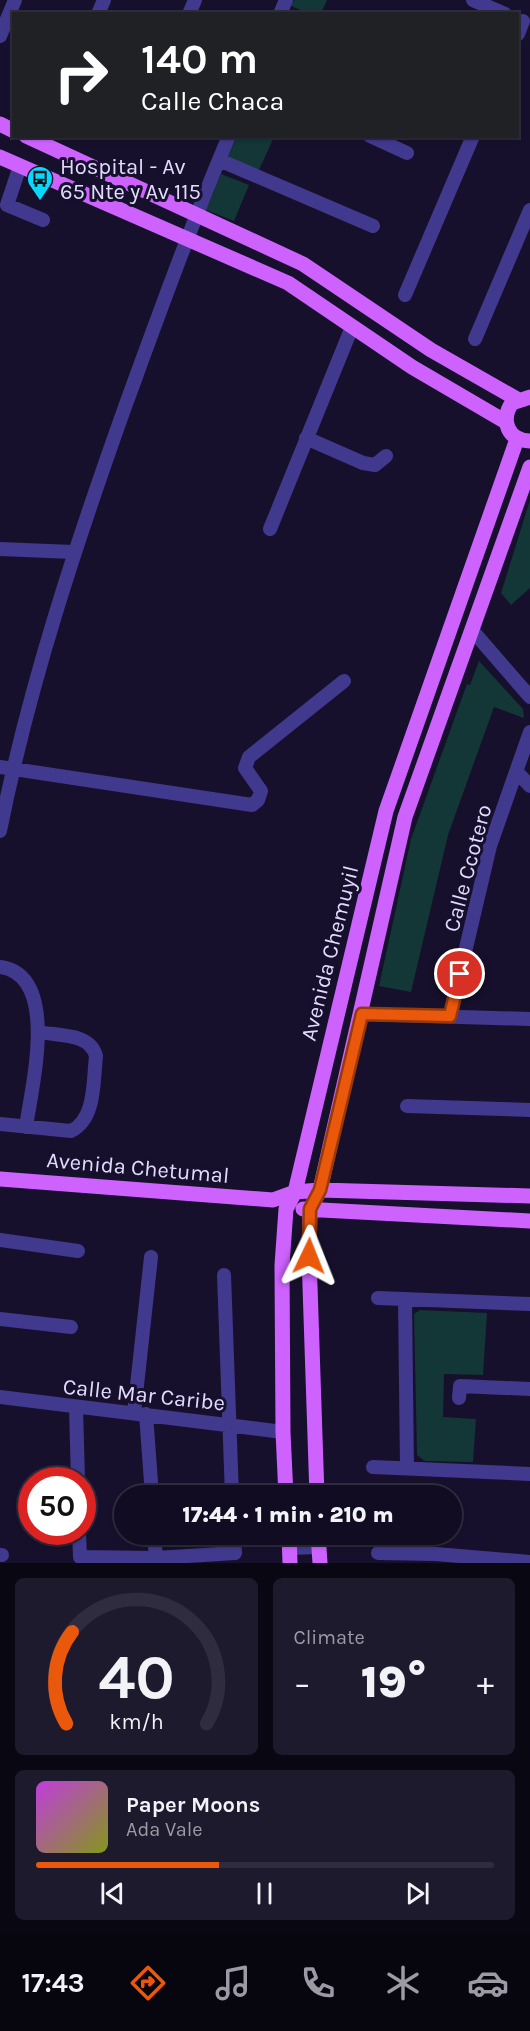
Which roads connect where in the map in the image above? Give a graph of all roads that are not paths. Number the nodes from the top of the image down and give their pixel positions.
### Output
1 (15, 0) edge
2 (473, 0) edge
3 (501, 12) edge
4 (0, 36) edge
5 (30, 138) edge
6 (228, 138) edge
7 (373, 138) edge
8 (472, 138) edge
9 (407, 153) dead end
10 (0, 157) edge
11 (219, 160) junction
12 (20, 166) junction
13 (530, 210) edge
14 (196, 213) junction
15 (43, 220) dead end
16 (373, 226) dead end
17 (187, 237) junction
18 (405, 295) dead end
19 (352, 327) junction
20 (474, 339) dead end
21 (525, 394) edge
22 (506, 422) junction
23 (306, 438) junction
24 (524, 440) edge
25 (386, 456) dead end
26 (530, 467) edge
27 (270, 529) dead end
28 (0, 549) edge
29 (73, 552) junction
30 (472, 630) junction
31 (344, 681) dead end
32 (530, 697) edge
33 (530, 732) edge
34 (6, 768) edge
35 (517, 772) junction
36 (530, 786) edge
37 (386, 811) junction
38 (405, 817) junction
39 (0, 831) edge
40 (0, 967) edge
41 (362, 1014) junction
42 (450, 1016) junction
43 (530, 1019) edge
44 (39, 1032) junction
45 (406, 1106) dead end
46 (530, 1110) edge
47 (0, 1124) edge
48 (26, 1127) junction
49 (0, 1179) edge
50 (320, 1190) junction
51 (295, 1192) junction
52 (530, 1196) edge
53 (279, 1205) junction
54 (310, 1209) junction
55 (530, 1221) edge
56 (0, 1240) edge
57 (78, 1251) dead end
58 (151, 1257) dead end
59 (224, 1275) dead end
60 (378, 1298) dead end
61 (405, 1300) junction
62 (530, 1304) edge
63 (0, 1319) edge
64 (71, 1327) dead end
65 (530, 1389) edge
66 (0, 1397) edge
67 (459, 1398) dead end
68 (76, 1408) junction
69 (140, 1413) junction
70 (229, 1424) junction
71 (282, 1432) junction
72 (78, 1467) edge
73 (373, 1467) dead end
74 (407, 1468) junction
75 (530, 1474) edge
76 (150, 1485) edge
77 (232, 1485) edge
78 (285, 1485) edge
79 (317, 1485) edge
80 (80, 1545) edge
81 (155, 1545) edge
82 (235, 1545) edge
83 (304, 1545) edge
84 (318, 1545) edge
85 (289, 1549) edge
86 (378, 1553) dead end
87 (156, 1558) junction
88 (437, 1559) edge
89 (530, 1562) edge
90 (320, 1563) edge

1 - 4 street
2 - 3 street
5 - 14 main road
6 - 11 street
7 - 9 street
8 - 18 street
10 - 12 main road
11 - 14 street
11 - 16 street
12 - 15 street
12 - 17 main road
13 - 20 street
14 - 17 street
14 - 21 main road
17 - 19 main road
17 - 29 street
19 - 22 main road
19 - 23 street
21 - 22 main road
22 - 24 main road
23 - 25 street
23 - 27 street
24 - 37 main road, Avenida Chemuyil
26 - 30 main road, Avenida Chemuyil
28 - 29 street
29 - 34 street
30 - 32 street
30 - 38 main road, Avenida Chemuyil
31 - 34 street
33 - 35 street, Calle Ccotero
34 - 39 street
35 - 36 street
35 - 42 street, Calle Ccotero
37 - 38 street
37 - 51 main road, Avenida Chemuyil
38 - 41 main road, Avenida Chemuyil
40 - 44 street
41 - 42 street
41 - 50 main road, Avenida Chemuyil
42 - 43 street
44 - 48 street
44 - 48 street
45 - 46 street
47 - 48 street
49 - 53 main road, Avenida Chetumal
50 - 51 main road, Avenida Chetumal
50 - 52 main road, Avenida Chetumal
50 - 54 main road, Avenida Chemuyil
51 - 53 main road, Avenida Chetumal
53 - 54 main road, Avenida Chetumal
53 - 71 main road
54 - 55 main road, Avenida Chetumal
54 - 79 main road, Avenida Chemuyil
56 - 57 street
58 - 69 street
59 - 70 street
60 - 61 street
61 - 62 street
61 - 74 street
63 - 64 street
65 - 67 street
66 - 68 street, Calle Mar Caribe
68 - 69 street, Calle Mar Caribe
68 - 72 street
69 - 70 street, Calle Mar Caribe
69 - 76 street
70 - 71 street, Calle Mar Caribe
70 - 77 street
71 - 78 main road
73 - 74 street
74 - 75 street
80 - 87 street
81 - 87 street
82 - 87 street
83 - 85 street
84 - 90 main road
86 - 88 street
88 - 89 street

